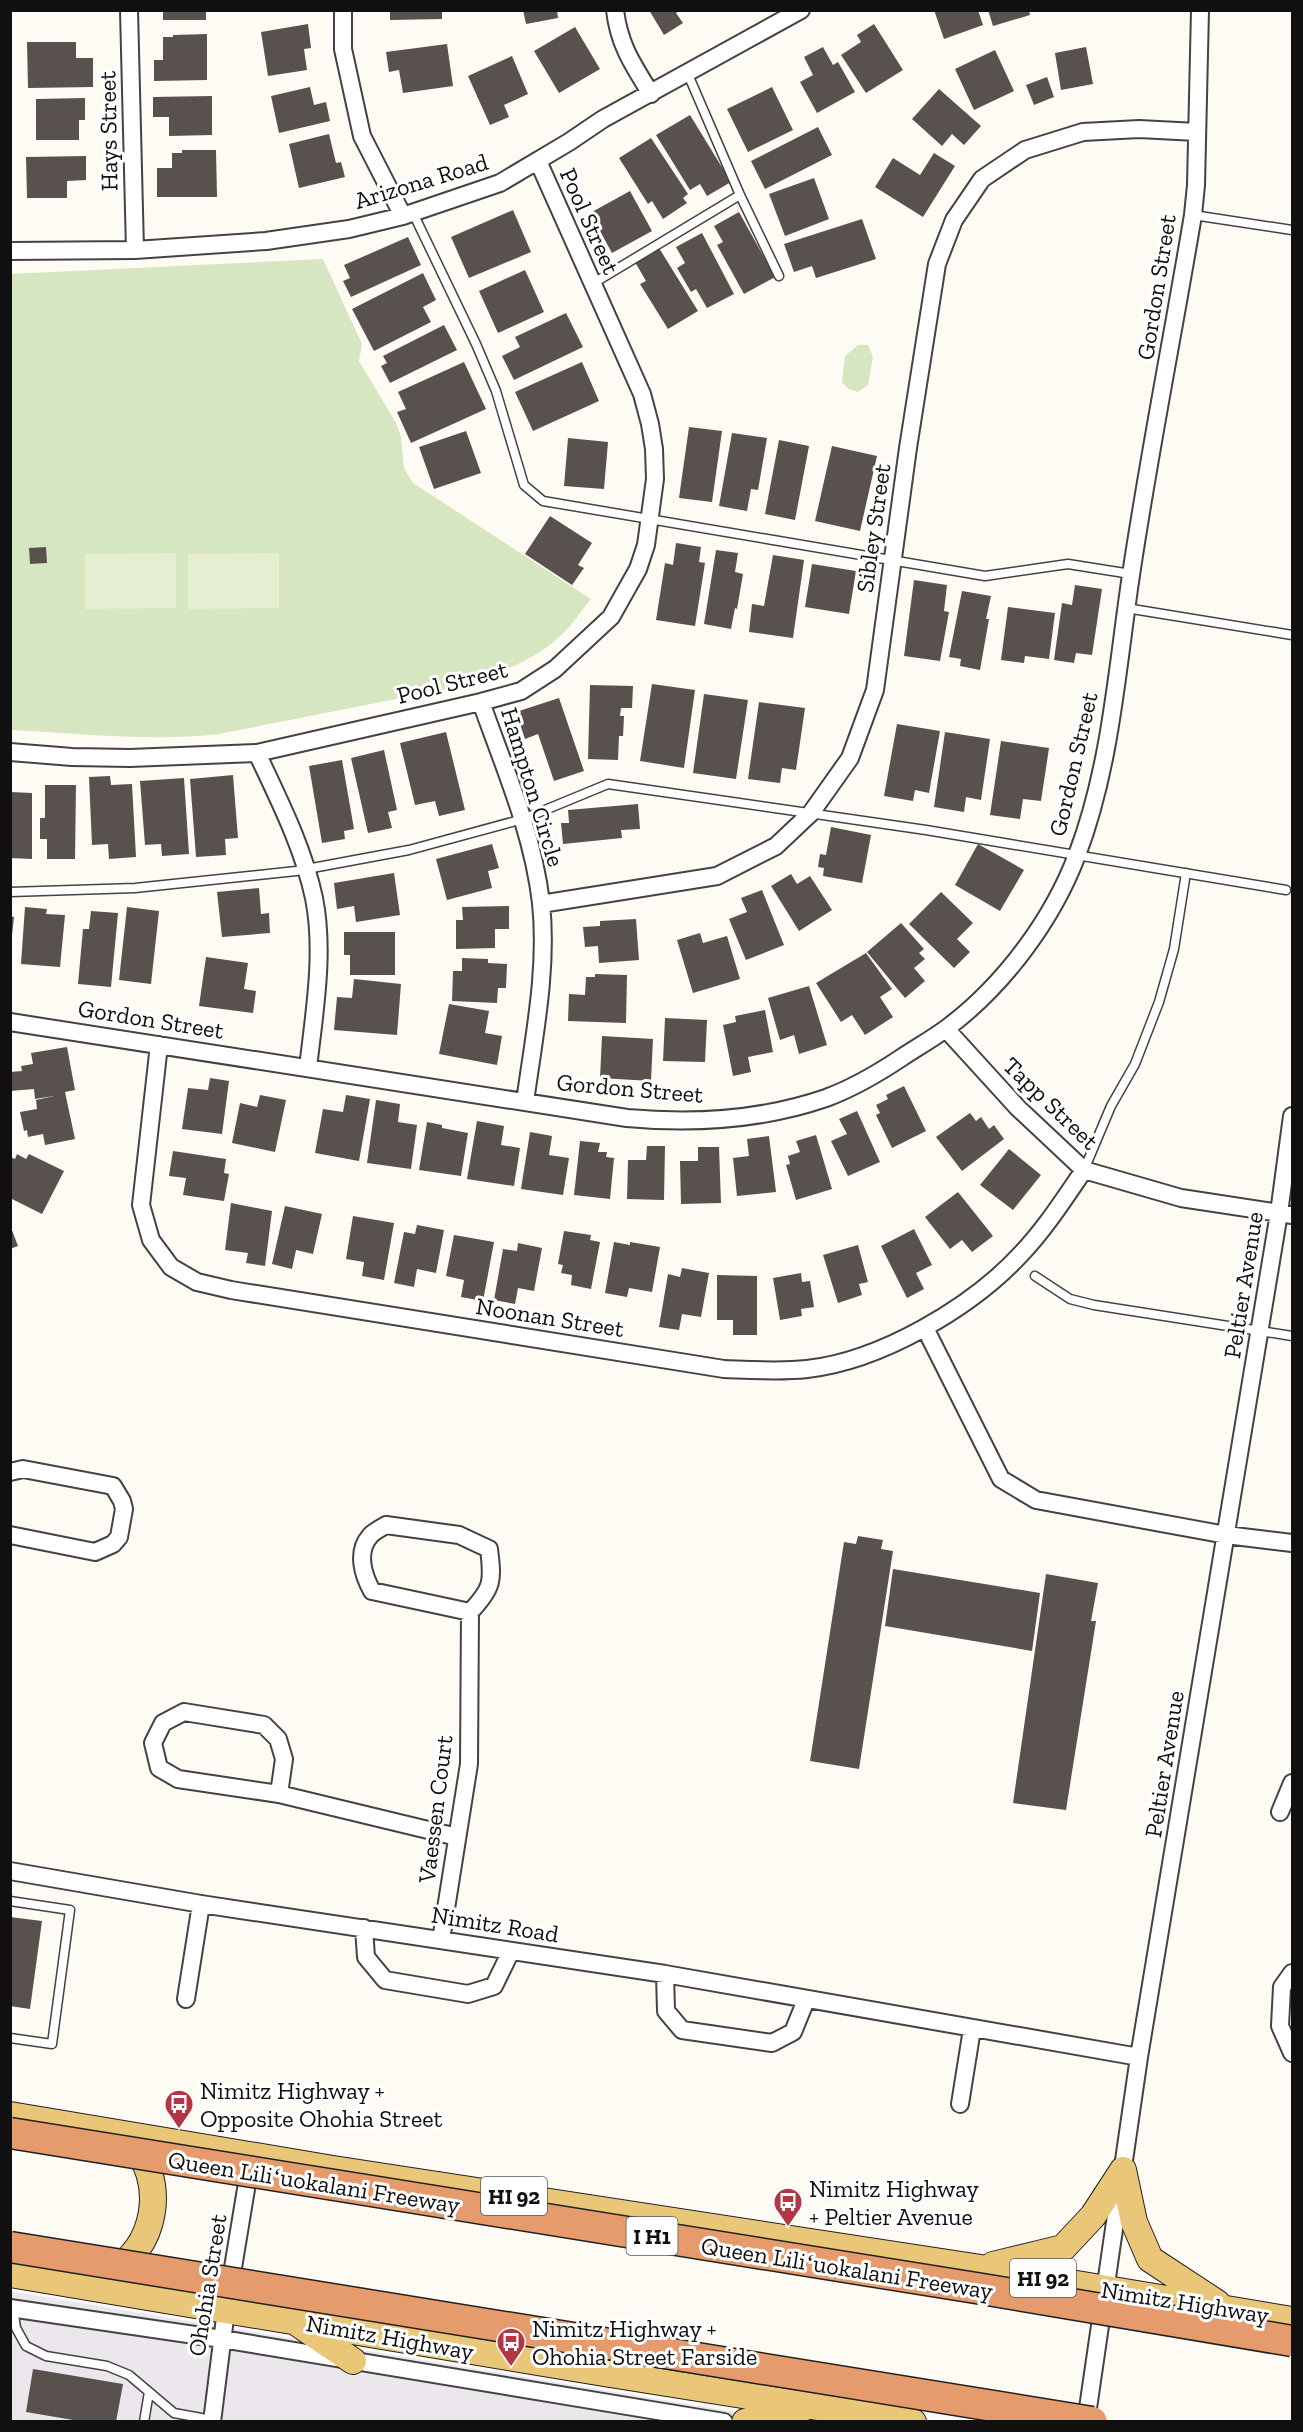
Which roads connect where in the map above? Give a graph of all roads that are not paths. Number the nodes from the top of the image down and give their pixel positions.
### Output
1 (129, 10) edge
2 (343, 10) edge
3 (801, 10) edge
4 (1200, 10) edge
5 (615, 18) edge
6 (687, 72) junction
7 (651, 94) junction
8 (1197, 132) junction
9 (538, 161) junction
10 (740, 195) junction
11 (408, 215) junction
12 (1193, 215) junction
13 (1293, 230) edge
14 (135, 250) junction
15 (10, 251) edge
16 (779, 276) dead end
17 (592, 284) junction
18 (651, 521) junction
19 (893, 559) junction
20 (1131, 574) junction
21 (1126, 608) junction
22 (1293, 635) edge
23 (481, 702) junction
24 (10, 752) edge
25 (257, 753) junction
26 (811, 813) junction
27 (523, 819) junction
28 (1077, 856) junction
29 (306, 869) junction
30 (1186, 873) junction
31 (1286, 890) dead end
32 (10, 892) edge
33 (541, 904) junction
34 (10, 1022) edge
35 (946, 1029) junction
36 (159, 1045) junction
37 (308, 1068) junction
38 (525, 1102) junction
39 (1293, 1116) edge
40 (1084, 1170) junction
41 (1286, 1214) edge
42 (1035, 1275) dead end
43 (925, 1328) junction
44 (1260, 1331) junction
45 (1293, 1336) edge
46 (10, 1472) edge
47 (1226, 1535) junction
48 (10, 1536) edge
49 (1293, 1543) edge
50 (470, 1612) junction
51 (1293, 1783) edge
52 (279, 1794) junction
53 (1280, 1812) dead end
54 (457, 1837) junction
55 (10, 1871) edge
56 (10, 1901) edge
57 (201, 1904) junction
58 (364, 1928) junction
59 (441, 1940) junction
60 (511, 1951) junction
61 (1293, 1973) edge
62 (665, 1974) junction
63 (186, 1999) dead end
64 (806, 2000) junction
65 (972, 2029) junction
66 (10, 2038) edge
67 (1293, 2053) edge
68 (1139, 2056) junction
69 (960, 2104) dead end
70 (10, 2115) edge
71 (111, 2131) junction
72 (10, 2133) edge
73 (251, 2156) junction
74 (1123, 2170) junction
75 (10, 2247) edge
76 (10, 2262) edge
77 (981, 2268) junction
78 (10, 2274) edge
79 (51, 2280) junction
80 (1106, 2289) junction
81 (12, 2308) edge
82 (1226, 2309) junction
83 (226, 2310) junction
84 (292, 2320) junction
85 (1293, 2320) edge
86 (222, 2339) junction
87 (1293, 2342) edge
88 (627, 2348) junction
89 (353, 2361) junction
90 (149, 2392) junction
91 (816, 2406) junction
92 (144, 2421) edge
93 (212, 2421) edge
94 (724, 2421) edge
95 (745, 2421) edge
96 (913, 2421) edge
97 (1086, 2421) edge
98 (1092, 2421) edge

1 - 14 street, Hays Street
2 - 11 street
3 - 6 street, Arizona Road
4 - 8 street, Gordon Street
5 - 7 street
6 - 7 street, Arizona Road
6 - 10 lane
7 - 9 street, Arizona Road
8 - 12 street, Gordon Street
8 - 19 street, Sibley Street
9 - 11 street, Arizona Road
9 - 17 street, Pool Street
10 - 16 lane
10 - 17 lane
11 - 14 street, Arizona Road
11 - 18 lane
12 - 13 lane
12 - 20 street, Gordon Street
14 - 15 street, Arizona Road
17 - 18 street, Pool Street
18 - 19 lane
18 - 23 street, Pool Street
19 - 20 lane
19 - 26 street, Sibley Street
20 - 21 street, Gordon Street
21 - 22 lane
21 - 28 street, Gordon Street
23 - 25 street, Pool Street
23 - 27 street, Hampton Circle
24 - 25 street, Pool Street
25 - 29 street
26 - 27 lane
26 - 28 lane
26 - 33 street, Sibley Street
27 - 29 lane
27 - 33 street, Hampton Circle
28 - 30 lane
28 - 35 street, Gordon Street
29 - 32 lane
29 - 37 street
30 - 31 lane
30 - 40 lane
33 - 38 street, Hampton Circle
34 - 36 street, Gordon Street
35 - 38 street, Gordon Street
35 - 40 street, Tapp Street
36 - 37 street, Gordon Street
36 - 43 street, Noonan Street
37 - 38 street, Gordon Street
39 - 41 street, Peltier Avenue
40 - 41 street, Tapp Street
40 - 43 street, Noonan Street
41 - 44 street, Peltier Avenue
42 - 44 lane
43 - 47 street
44 - 45 lane
44 - 47 street, Peltier Avenue
46 - 48 street
47 - 49 street
47 - 68 street, Peltier Avenue
50 - 50 street
50 - 54 street, Vaessen Court
51 - 53 street
52 - 52 street
52 - 54 street
54 - 59 street, Vaessen Court
55 - 57 street, Nimitz Road
56 - 66 lane
57 - 58 street, Nimitz Road
57 - 63 street
58 - 59 street, Nimitz Road
58 - 60 street
59 - 60 street, Nimitz Road
60 - 62 street, Nimitz Road
61 - 67 street
62 - 64 street, Nimitz Road
62 - 64 street
64 - 65 street, Nimitz Road
65 - 68 street, Nimitz Road
65 - 69 street
68 - 74 street, Peltier Avenue
70 - 71 main road, Nimitz Highway / HI 92
71 - 73 main road, Nimitz Highway / HI 92
71 - 79 main road
72 - 87 highway, Queen Liliʻuokalani Freeway / I H1, bridge
73 - 77 main road, Nimitz Highway / HI 92
73 - 83 street, Ohohia Street
74 - 77 main road
74 - 80 street, Peltier Avenue
74 - 82 main road
75 - 88 highway, bridge
76 - 88 highway, bridge
77 - 80 main road, Nimitz Highway / HI 92
78 - 79 main road, Nimitz Highway
79 - 83 main road, Nimitz Highway
80 - 82 main road, Nimitz Highway / HI 92
80 - 97 street, Peltier Avenue
81 - 86 street
81 - 90 lane
82 - 85 main road, Nimitz Highway / HI 92
83 - 84 main road, Nimitz Highway
83 - 86 street, Ohohia Street
84 - 89 main road
84 - 91 main road, Nimitz Highway
86 - 89 street
86 - 93 street, Ohohia Street
88 - 98 highway, bridge
89 - 94 street
90 - 92 lane
90 - 93 lane
91 - 95 main road
91 - 96 main road, Nimitz Highway

